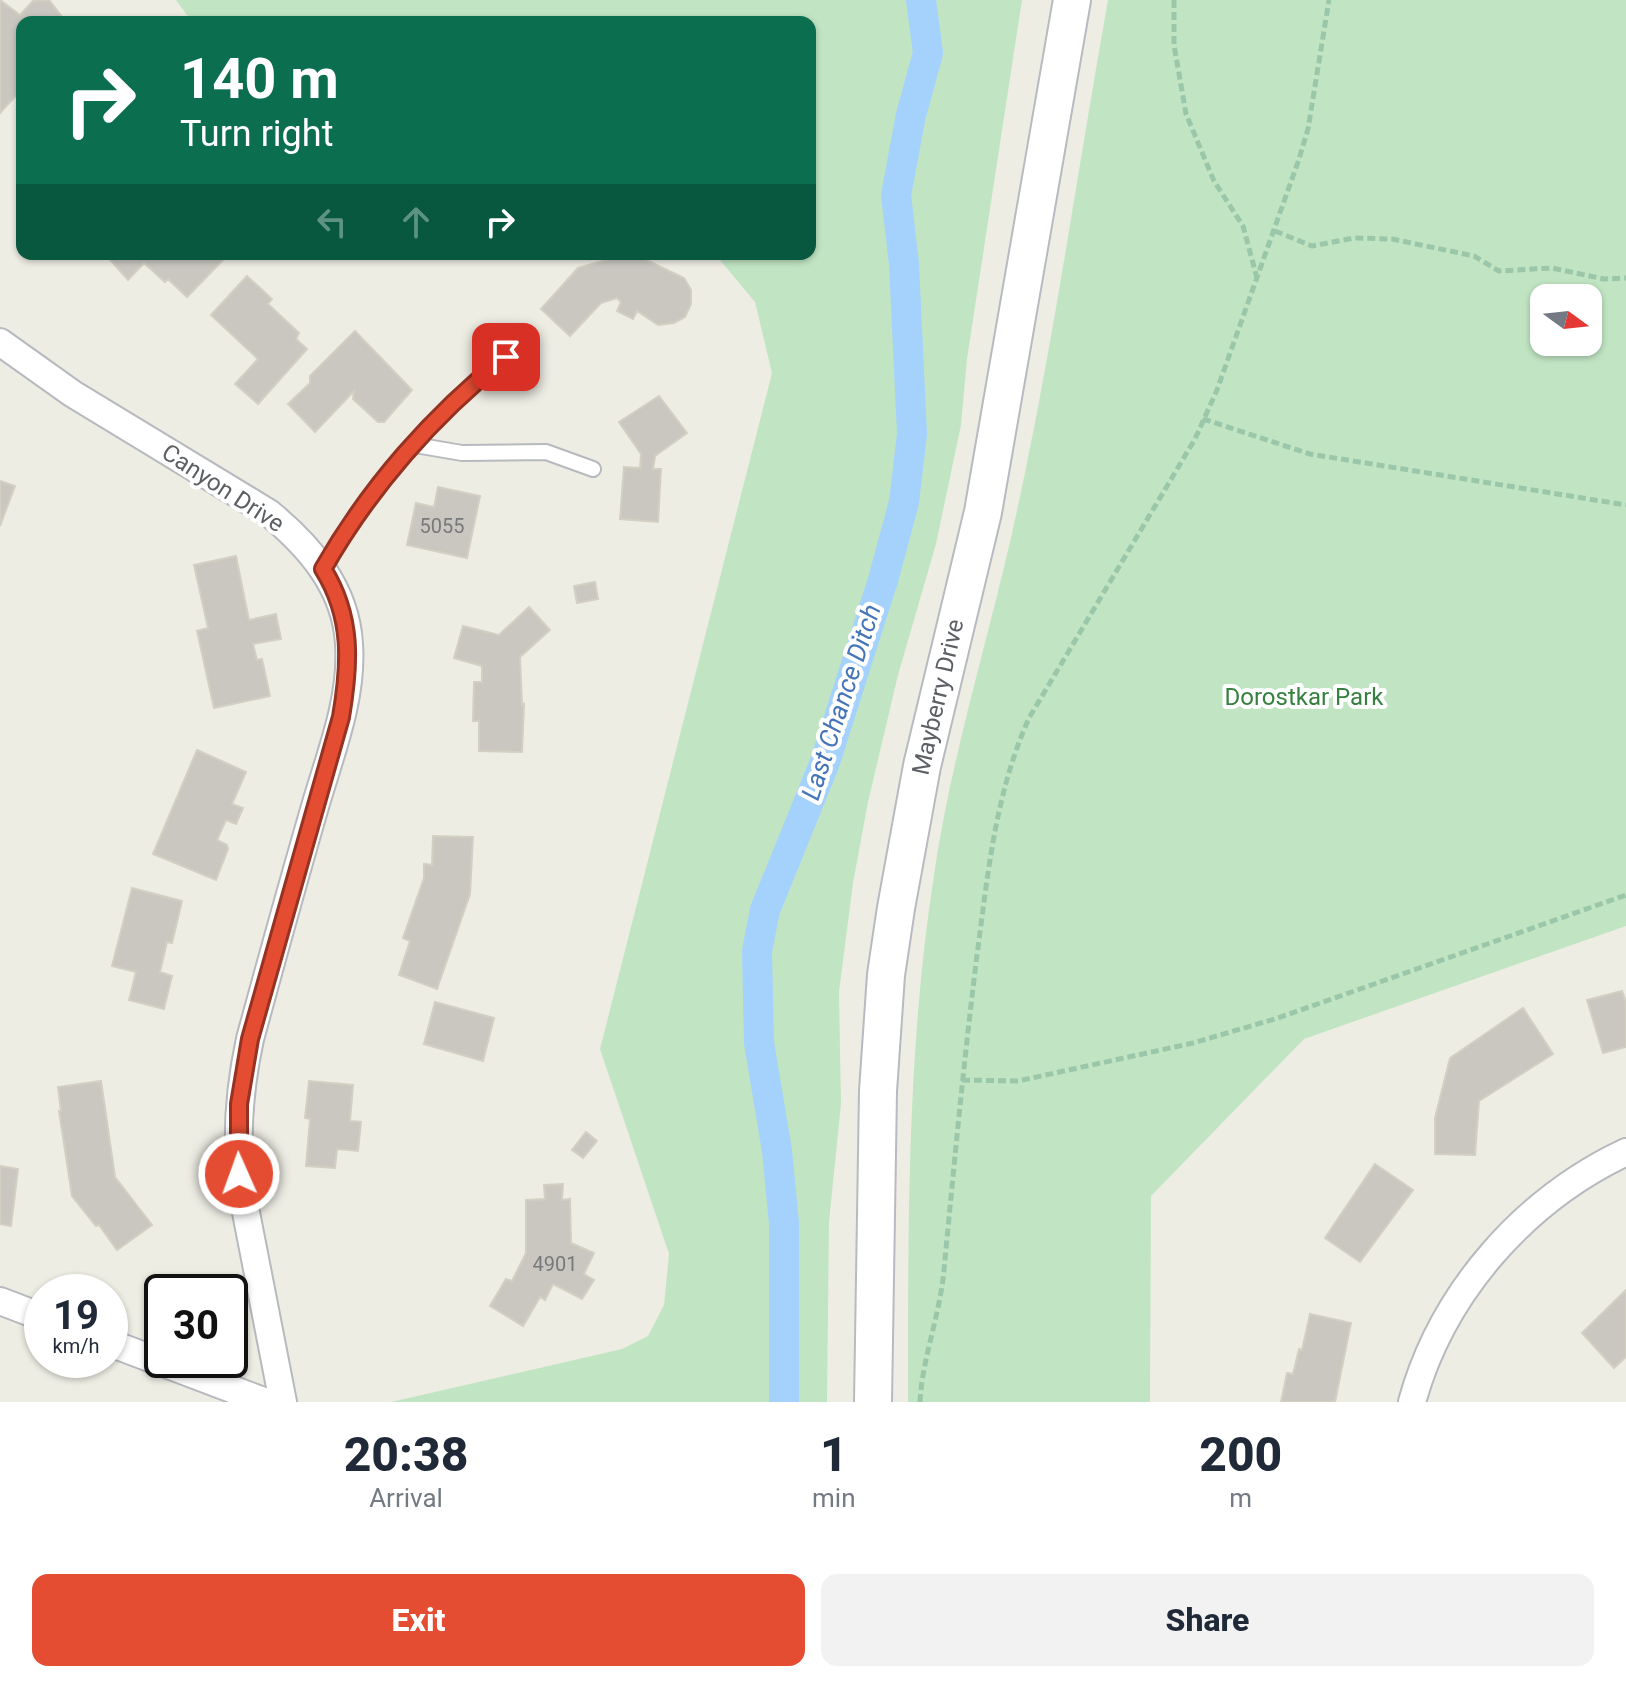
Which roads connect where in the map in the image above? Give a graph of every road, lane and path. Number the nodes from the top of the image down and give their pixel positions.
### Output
1 (1072, 0) edge
2 (1174, 0) edge
3 (1329, 0) edge
4 (1275, 231) junction
5 (1257, 278) junction
6 (1626, 278) edge
7 (0, 342) edge
8 (506, 357) dead end
9 (1203, 419) junction
10 (415, 445) junction
11 (593, 469) dead end
12 (1626, 505) edge
13 (323, 569) junction
14 (1626, 895) edge
15 (962, 1080) junction
16 (1626, 1152) edge
17 (0, 1301) edge
18 (24, 1310) edge
19 (128, 1350) edge
20 (266, 1402) edge
21 (282, 1402) edge
22 (873, 1402) edge
23 (920, 1402) edge
24 (1412, 1402) edge

1 - 22 main road, Mayberry Drive
2 - 5 path
3 - 4 path
4 - 5 path
4 - 6 path
5 - 9 path
7 - 13 street, Canyon Drive
8 - 10 lane
9 - 12 path
9 - 15 path
10 - 11 lane
10 - 13 lane
13 - 21 street, Canyon Drive
14 - 15 path
15 - 23 path
16 - 24 street
17 - 18 street
19 - 20 street

